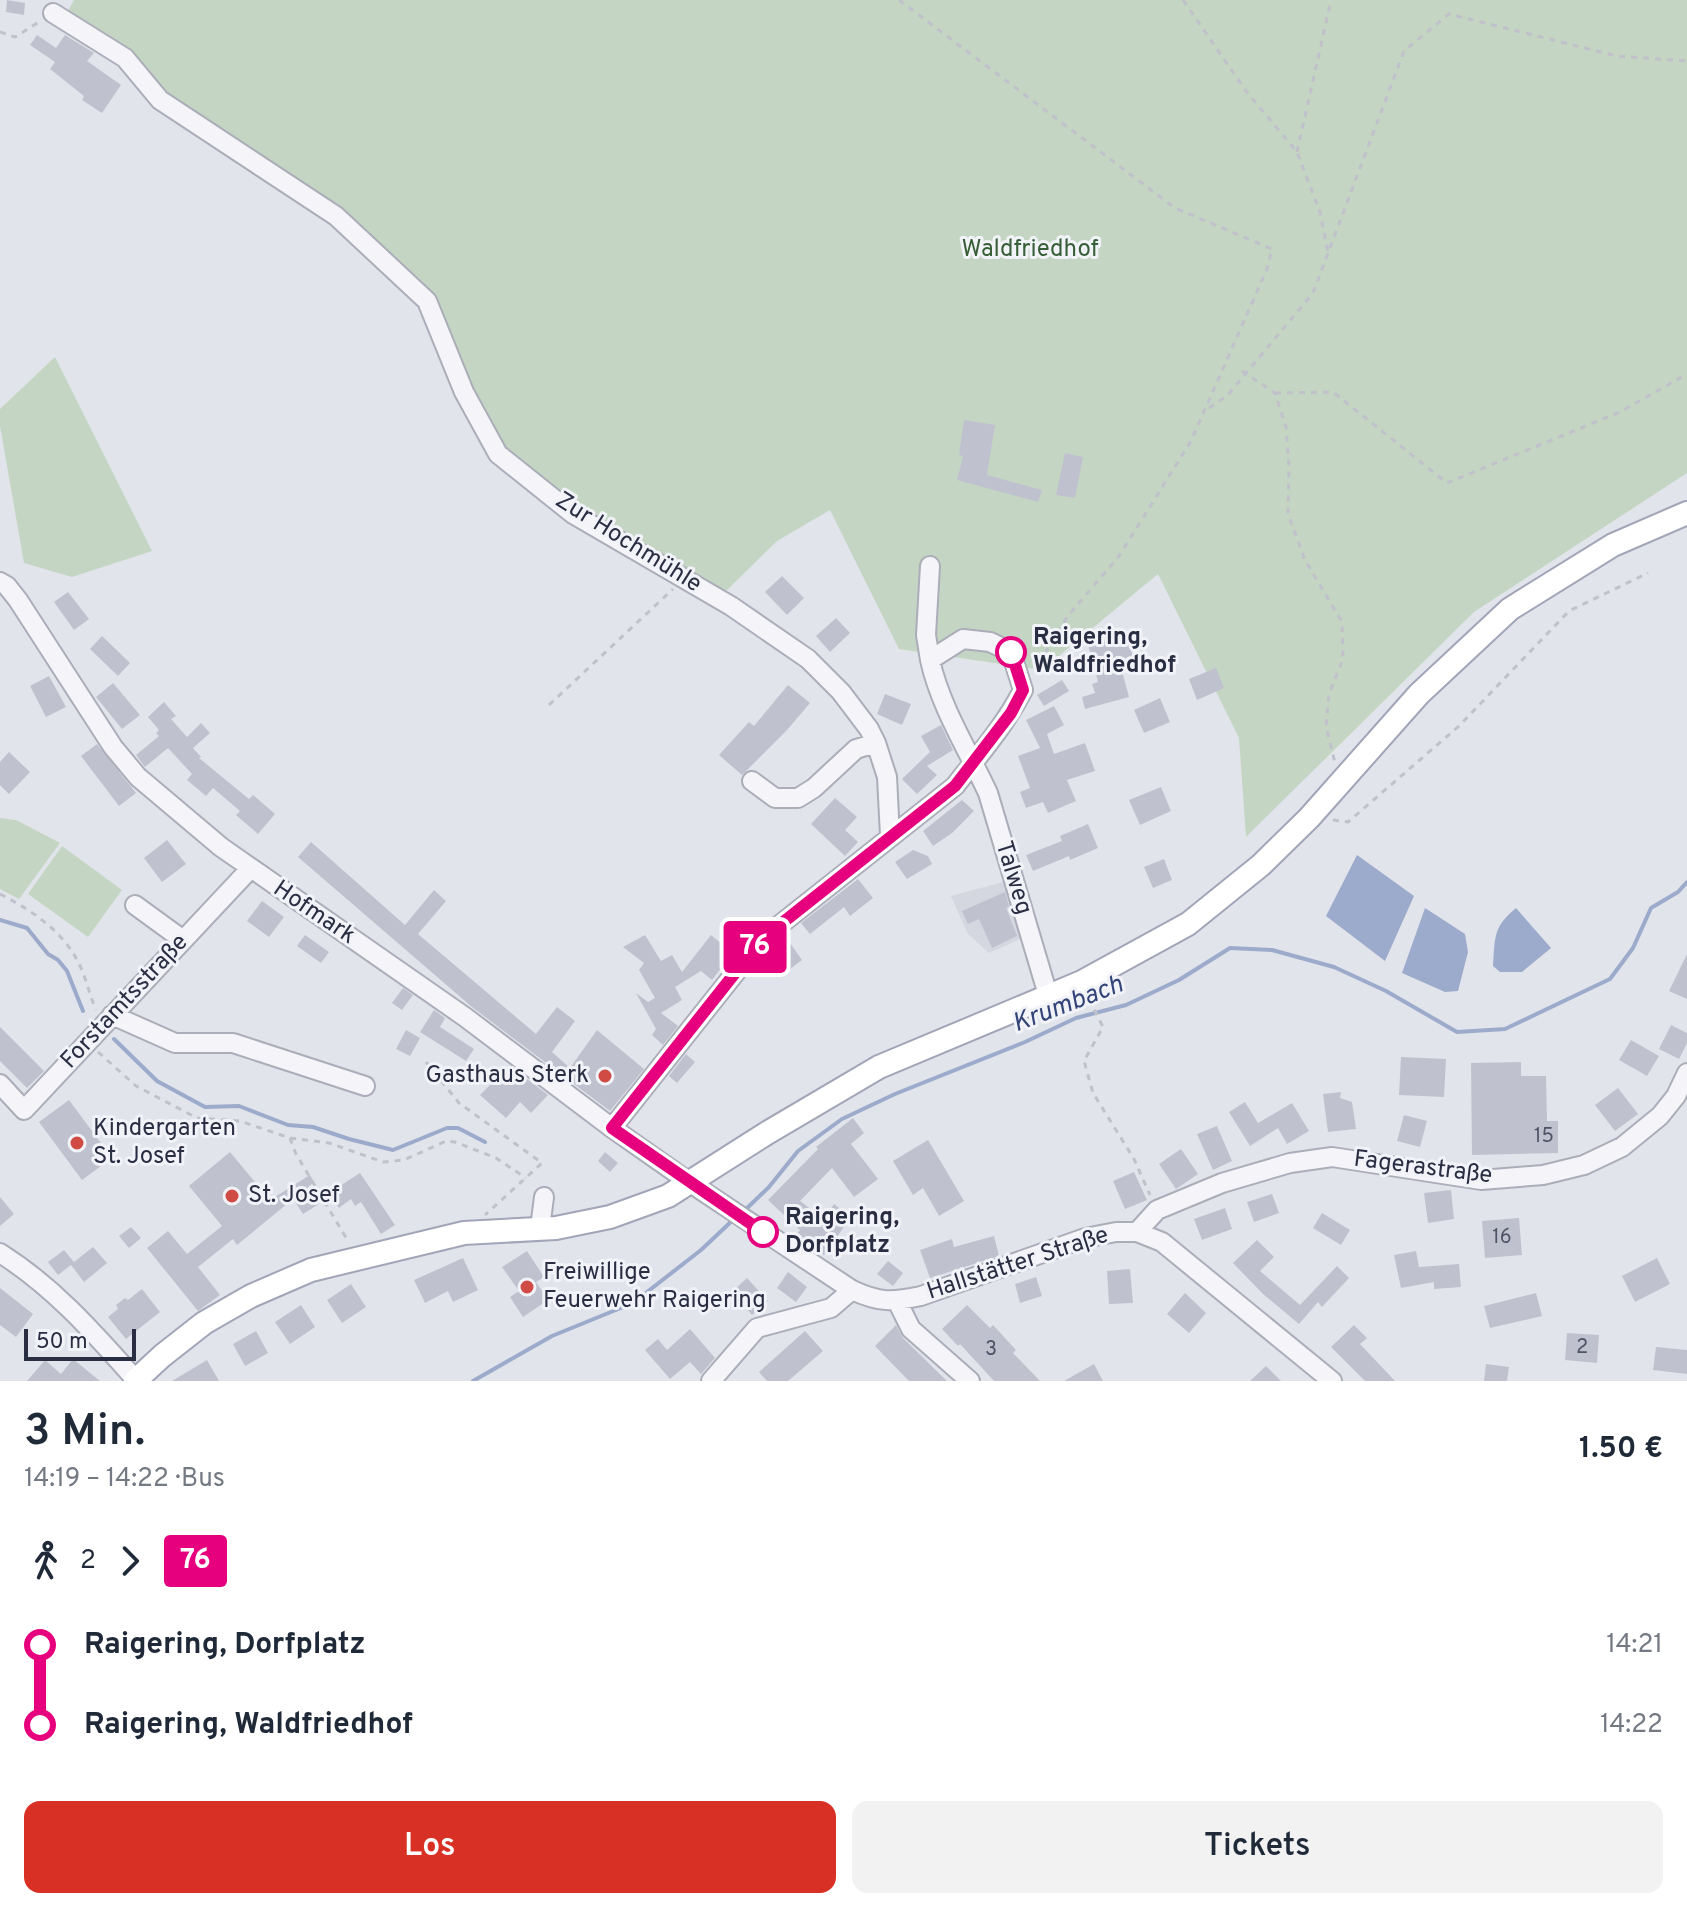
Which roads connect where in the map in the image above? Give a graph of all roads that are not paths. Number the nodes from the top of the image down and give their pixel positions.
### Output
1 (53, 13) road end
2 (1687, 513) edge
3 (930, 566) dead end
4 (2, 579) edge
5 (930, 660) junction
6 (876, 743) junction
7 (973, 762) junction
8 (752, 781) dead end
9 (890, 836) junction
10 (250, 869) junction
11 (135, 905) dead end
12 (183, 940) junction
13 (1048, 995) junction
14 (109, 1018) junction
15 (1687, 1073) edge
16 (0, 1084) edge
17 (365, 1086) dead end
18 (612, 1128) junction
19 (689, 1182) junction
20 (544, 1197) dead end
21 (540, 1228) junction
22 (1137, 1232) junction
23 (0, 1253) edge
24 (852, 1290) junction
25 (897, 1301) junction
26 (136, 1380) edge
27 (711, 1381) edge
28 (970, 1381) edge
29 (1332, 1381) edge

1 - 6 street, Zur Hochmühle
2 - 13 main road
3 - 5 street, Talweg
4 - 10 street, Hofmark
5 - 7 street, Talweg
5 - 7 street
6 - 8 street
6 - 9 street, Zur Hochmühle
7 - 9 street
7 - 13 street, Talweg
9 - 18 street
10 - 12 street, Forstamtsstraße
10 - 18 street, Hofmark
11 - 12 street
12 - 14 street, Forstamtsstraße
13 - 19 main road
14 - 16 street, Forstamtsstraße
14 - 17 street
15 - 22 street, Fagerastraße
18 - 19 street, Hofmark
19 - 21 main road
19 - 24 street, Hallstätter Straße
20 - 21 street
21 - 26 main road
22 - 25 street, Hallstätter Straße
22 - 29 street, Hallstätter Straße
23 - 26 street
24 - 25 street, Hallstätter Straße
24 - 27 street
25 - 28 street

